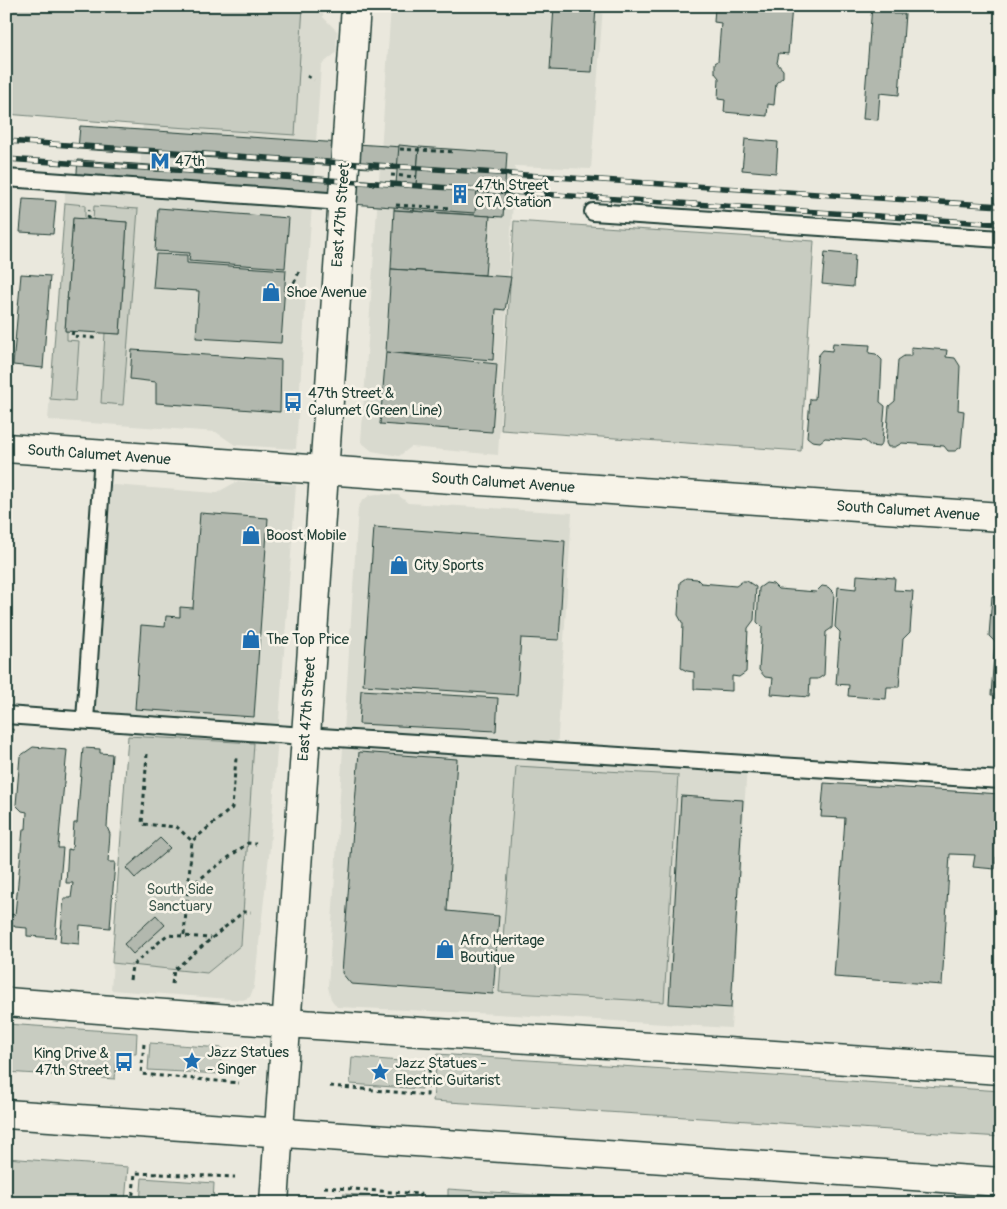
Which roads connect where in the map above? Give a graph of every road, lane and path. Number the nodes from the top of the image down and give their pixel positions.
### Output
1 (356, 6) edge
2 (307, 76) dead end
3 (314, 80) dead end
4 (400, 149) dead end
5 (455, 152) dead end
6 (391, 175) dead end
7 (417, 177) dead end
8 (6, 178) edge
9 (342, 202) junction
10 (396, 205) dead end
11 (452, 208) dead end
12 (593, 212) dead end
13 (1001, 239) edge
14 (299, 272) dead end
15 (294, 283) dead end
16 (73, 331) dead end
17 (95, 338) dead end
18 (6, 448) edge
19 (103, 455) junction
20 (324, 471) junction
21 (1001, 517) edge
22 (6, 714) edge
23 (85, 720) junction
24 (305, 736) junction
25 (147, 754) dead end
26 (244, 757) dead end
27 (1001, 780) edge
28 (192, 841) junction
29 (256, 844) dead end
30 (189, 887) junction
31 (251, 912) dead end
32 (184, 935) junction
33 (211, 938) junction
34 (130, 981) dead end
35 (172, 984) dead end
36 (6, 1002) edge
37 (286, 1022) junction
38 (145, 1038) dead end
39 (430, 1059) dead end
40 (1001, 1070) edge
41 (238, 1083) dead end
42 (330, 1086) dead end
43 (6, 1114) edge
44 (279, 1133) junction
45 (236, 1176) dead end
46 (1001, 1182) edge
47 (324, 1187) dead end
48 (132, 1203) edge
49 (274, 1203) edge
50 (420, 1203) edge

1 - 9 street, East 47th Street
2 - 3 path
4 - 5 path
6 - 7 path
8 - 9 lane
9 - 20 street, East 47th Street
10 - 11 path
12 - 13 lane
14 - 15 path
16 - 17 path
18 - 19 street, South Calumet Avenue
19 - 20 street, South Calumet Avenue
19 - 23 lane
20 - 21 street, South Calumet Avenue
20 - 24 street, East 47th Street
22 - 23 lane
23 - 24 lane
24 - 27 lane
24 - 37 street, East 47th Street
25 - 28 path
26 - 28 path
28 - 30 path
29 - 30 path
30 - 32 path
31 - 33 path
32 - 33 path
32 - 34 path
33 - 35 path
36 - 37 street
37 - 40 street
37 - 44 street, East 47th Street
38 - 41 path
39 - 42 path
43 - 44 street
44 - 46 street
44 - 49 street, East 47th Street
45 - 48 path
47 - 50 path

